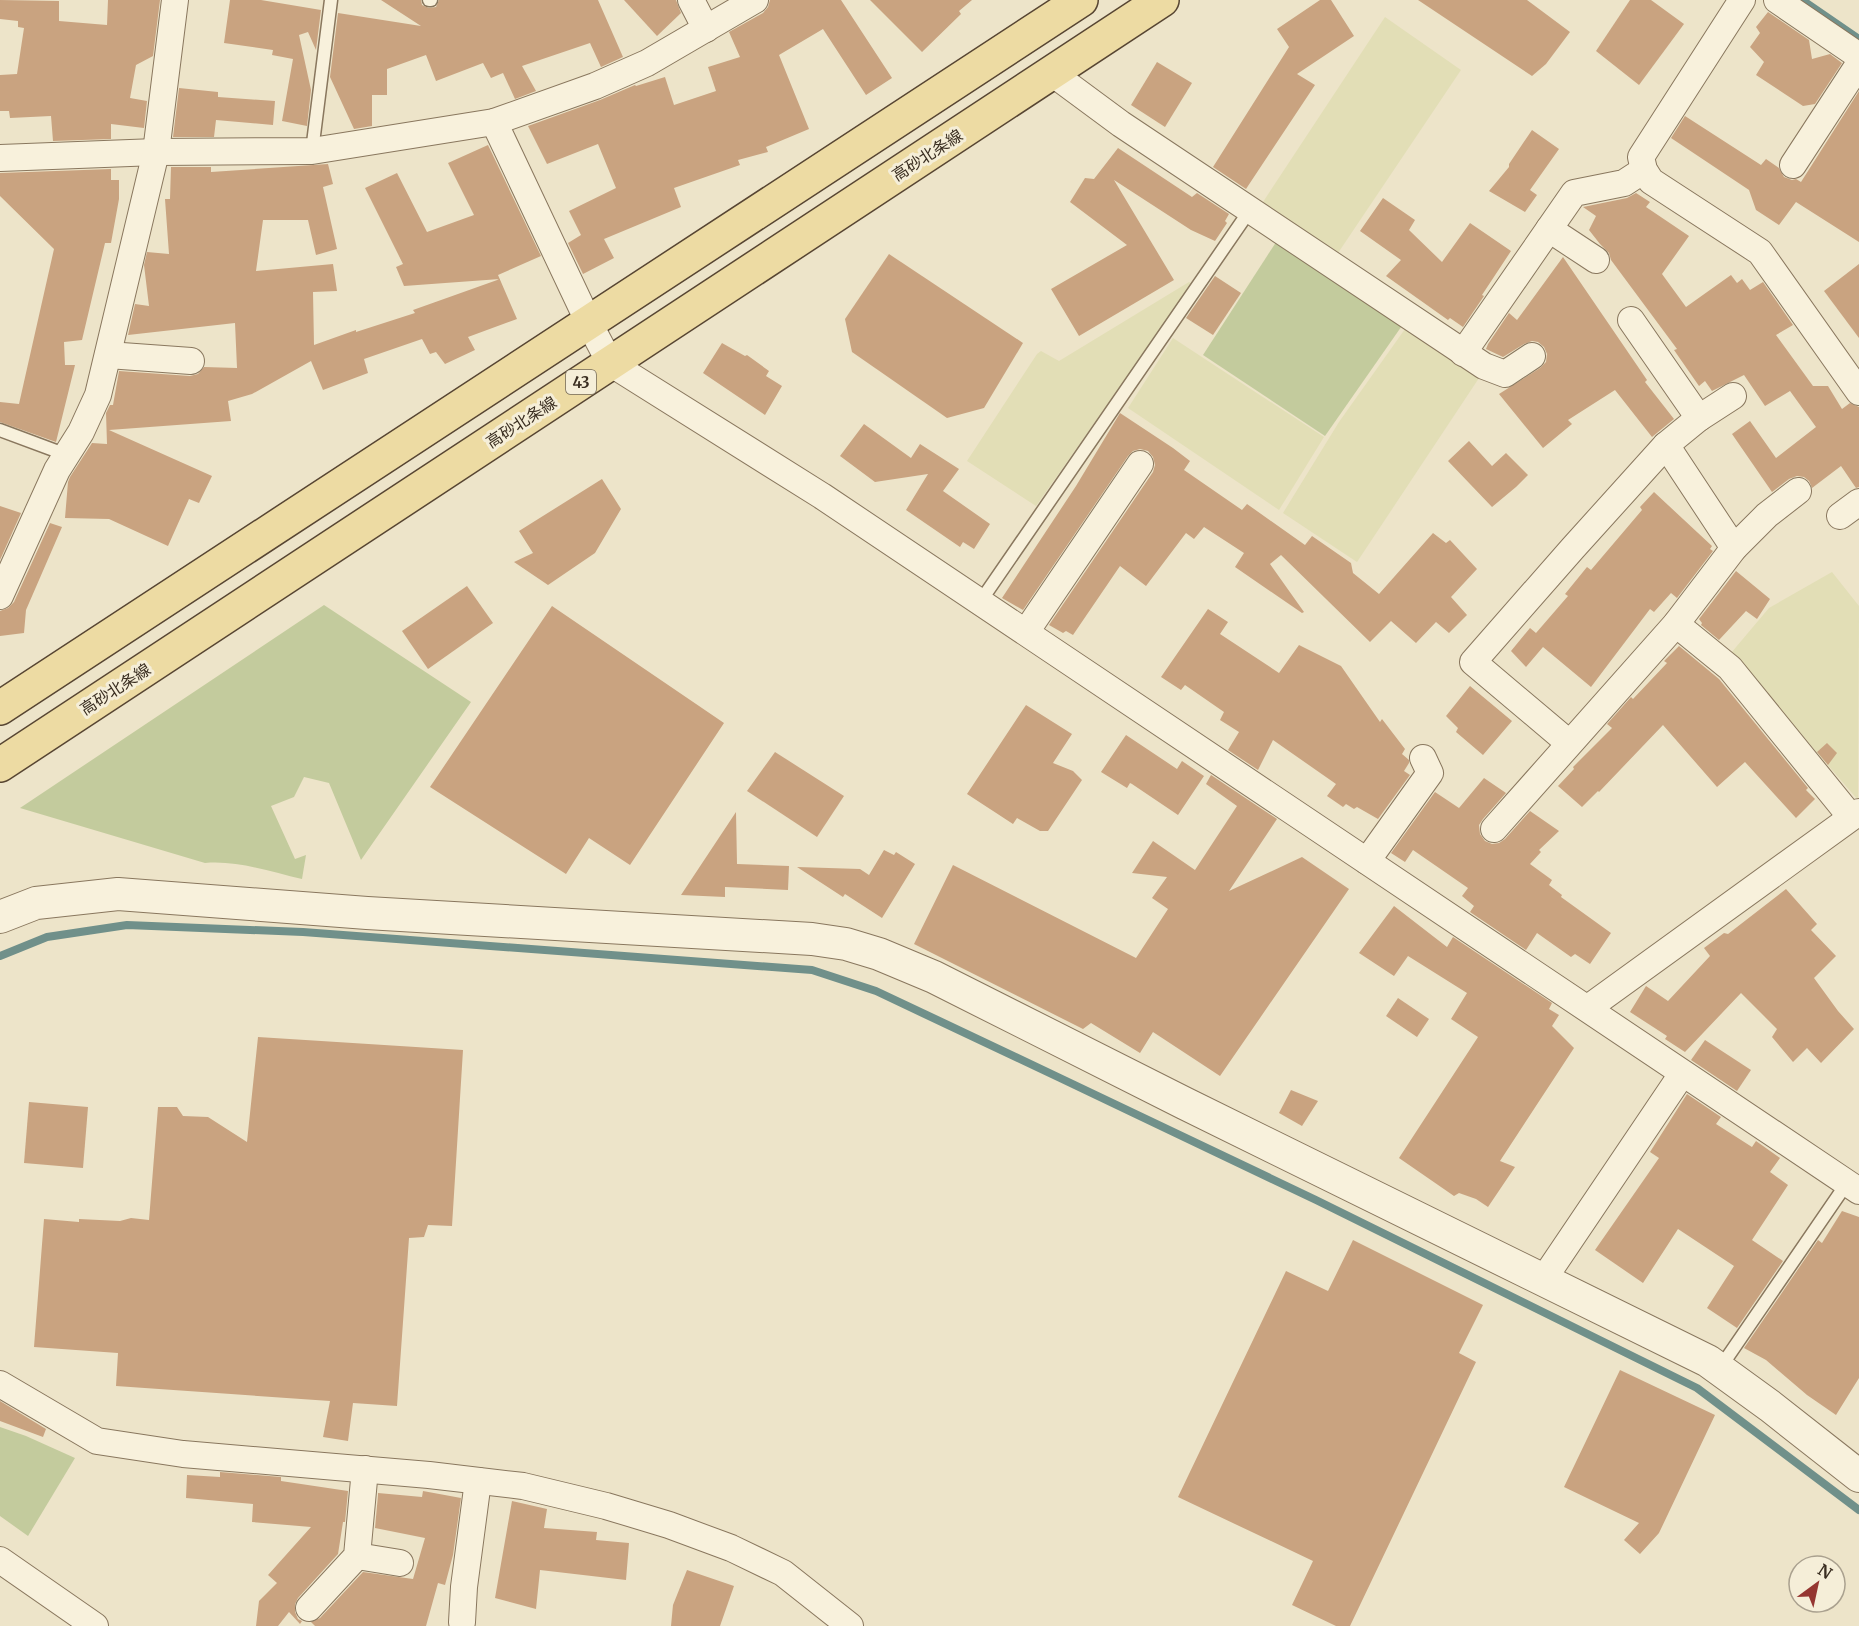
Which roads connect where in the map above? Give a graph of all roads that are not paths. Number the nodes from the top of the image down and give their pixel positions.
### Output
1 (175, 0) edge
2 (332, 0) edge
3 (691, 0) edge
4 (755, 0) edge
5 (1081, 0) edge
6 (1162, 0) edge
7 (1742, 0) edge
8 (1777, 0) edge
9 (706, 29) junction
10 (1859, 56) edge
11 (1859, 64) edge
12 (1052, 73) junction
13 (494, 122) junction
14 (312, 151) junction
15 (156, 152) junction
16 (0, 158) edge
17 (1793, 165) dead end
18 (1644, 170) junction
19 (1250, 210) junction
20 (1549, 229) junction
21 (1596, 260) dead end
22 (1630, 320) dead end
23 (589, 323) junction
24 (1463, 353) junction
25 (108, 355) junction
26 (1532, 356) dead end
27 (191, 361) dead end
28 (610, 363) junction
29 (1859, 392) edge
30 (1733, 396) dead end
31 (1699, 418) junction
32 (0, 430) edge
33 (1666, 445) junction
34 (67, 455) junction
35 (1140, 464) dead end
36 (1798, 491) dead end
37 (1734, 548) junction
38 (0, 596) edge
39 (980, 602) junction
40 (1676, 624) junction
41 (1026, 633) junction
42 (0, 708) edge
43 (1569, 743) junction
44 (1423, 758) dead end
45 (0, 765) edge
46 (1855, 814) edge
47 (1494, 829) dead end
48 (1367, 861) junction
49 (0, 917) edge
50 (1588, 1008) junction
51 (1682, 1074) junction
52 (1853, 1187) edge
53 (1543, 1280) junction
54 (1719, 1369) junction
55 (0, 1384) edge
56 (365, 1469) junction
57 (1859, 1476) edge
58 (478, 1481) junction
59 (357, 1556) junction
60 (0, 1560) edge
61 (400, 1563) dead end
62 (309, 1608) dead end
63 (462, 1622) dead end
64 (95, 1626) edge
65 (850, 1626) edge

1 - 15 street
2 - 14 lane
3 - 9 street
4 - 9 street
5 - 23 main road
6 - 12 main road, 高砂北条線 / 43
7 - 18 street
8 - 10 street
9 - 13 street
11 - 17 street
12 - 19 street
12 - 28 main road, 高砂北条線 / 43
13 - 14 street
13 - 23 street
14 - 15 street
15 - 16 street
15 - 25 street
18 - 20 street
18 - 29 street
19 - 24 street
19 - 39 lane
20 - 21 street
20 - 24 street
22 - 31 street
23 - 28 street
23 - 42 main road
24 - 26 street
25 - 27 street
25 - 34 street
28 - 39 street
28 - 45 main road, 高砂北条線 / 43
30 - 31 street
31 - 33 street
32 - 34 lane
33 - 37 street
33 - 43 street
34 - 38 street
35 - 41 street
36 - 37 street
37 - 40 street
39 - 41 street
40 - 43 street
40 - 46 street
41 - 48 street
43 - 47 street
44 - 48 street
46 - 50 street
48 - 50 street
49 - 53 street
50 - 51 street
51 - 52 street
51 - 53 street
52 - 54 lane
53 - 54 street
54 - 57 street
55 - 56 street
56 - 58 street
56 - 59 street
58 - 63 street
58 - 65 street
59 - 61 street
59 - 62 street
60 - 64 street

